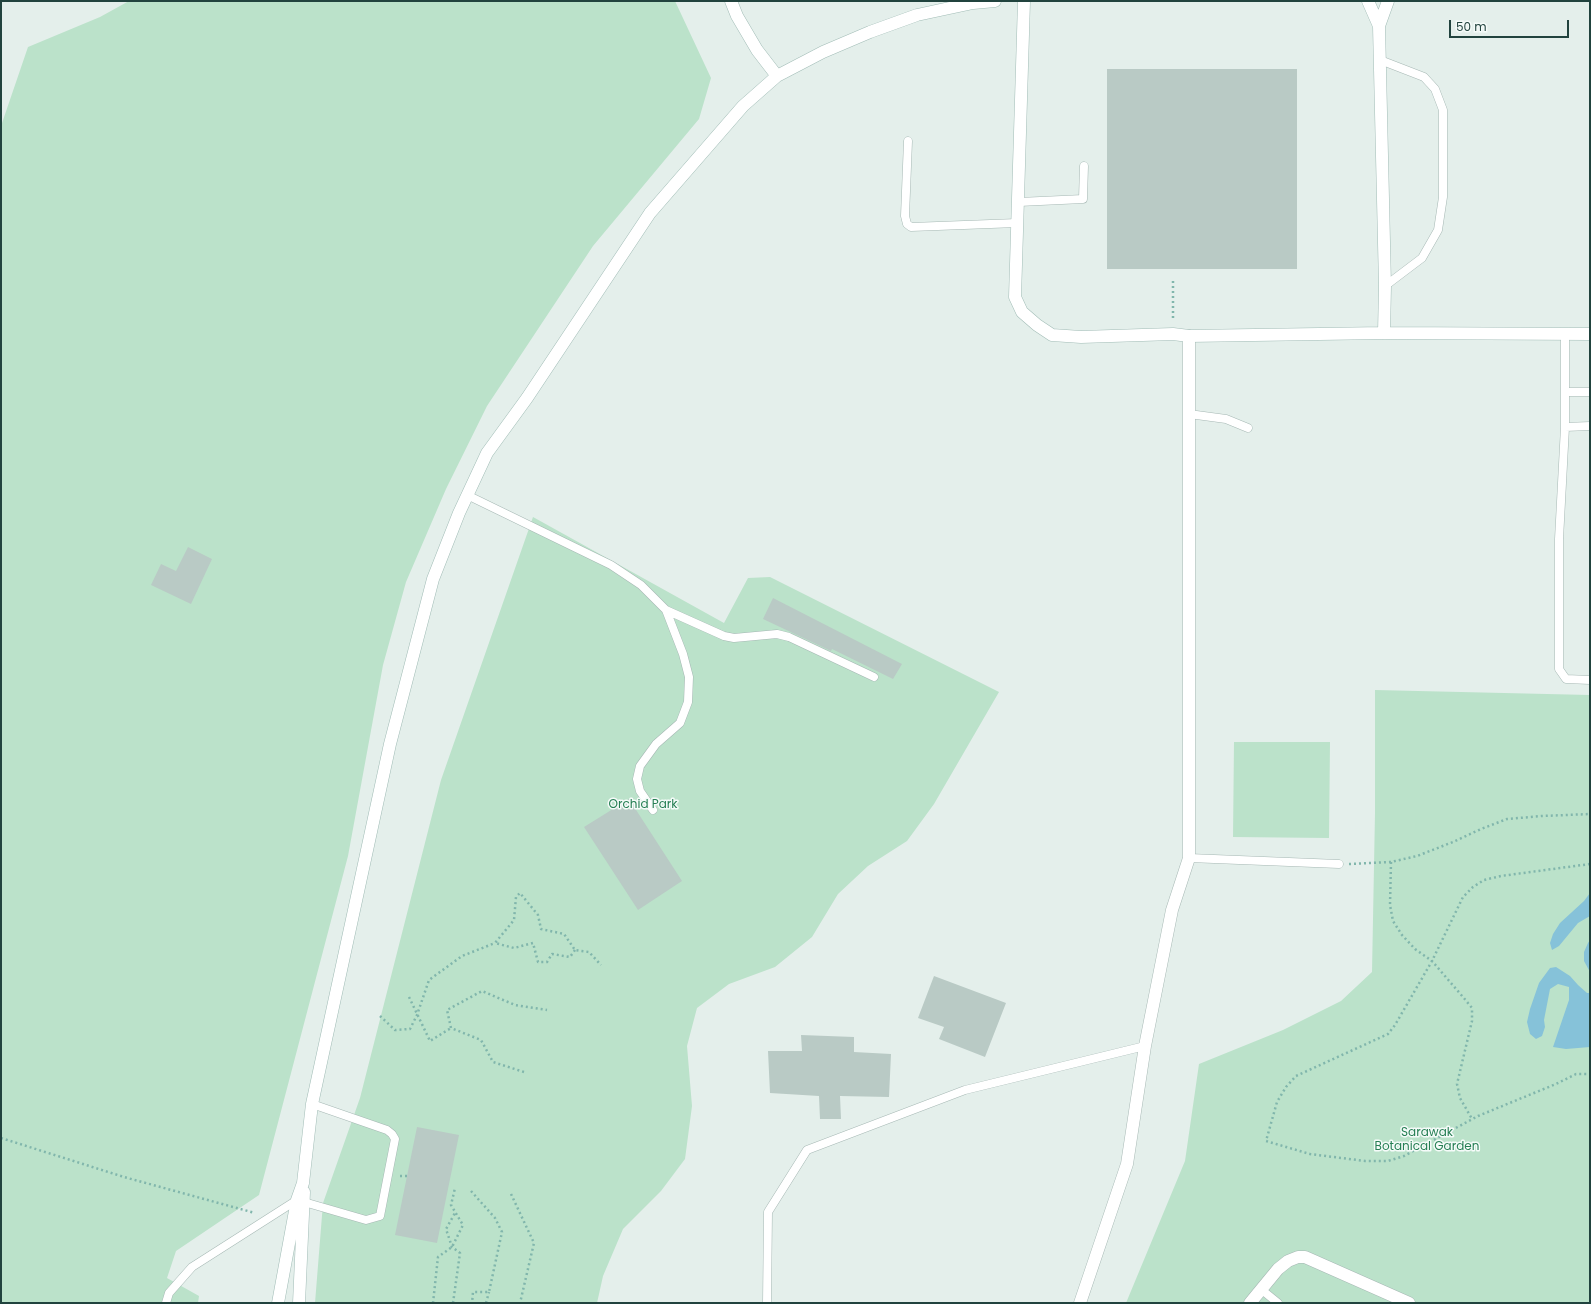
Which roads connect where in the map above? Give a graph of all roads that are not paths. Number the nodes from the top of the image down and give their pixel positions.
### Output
1 (731, 1) edge
2 (994, 1) edge
3 (1024, 1) edge
4 (1368, 1) edge
5 (1388, 1) edge
6 (1379, 26) junction
7 (1380, 60) junction
8 (777, 76) junction
9 (908, 141) dead end
10 (1084, 166) dead end
11 (1019, 202) junction
12 (1016, 223) junction
13 (1385, 286) junction
14 (1384, 333) junction
15 (1565, 334) junction
16 (1590, 334) edge
17 (1188, 336) junction
18 (1565, 392) junction
19 (1590, 392) edge
20 (1189, 414) junction
21 (1590, 426) edge
22 (1565, 427) junction
23 (1248, 428) dead end
24 (467, 495) junction
25 (666, 610) junction
26 (874, 677) dead end
27 (1590, 680) edge
28 (653, 810) dead end
29 (1189, 858) junction
30 (1339, 864) road end
31 (1145, 1046) junction
32 (312, 1104) junction
33 (301, 1201) junction
34 (1262, 1290) junction
35 (166, 1303) edge
36 (278, 1303) edge
37 (299, 1303) edge
38 (767, 1303) edge
39 (1080, 1303) edge
40 (1250, 1303) edge
41 (1278, 1303) edge
42 (1409, 1303) edge

1 - 8 street
2 - 8 street
3 - 11 street
4 - 6 street
5 - 6 street
6 - 7 street
7 - 13 street
7 - 13 lane
8 - 24 street
9 - 12 lane
10 - 11 lane
11 - 12 street
12 - 17 street
13 - 14 street
14 - 15 street
14 - 17 street
15 - 16 street
15 - 18 lane
17 - 20 street
18 - 19 lane
18 - 22 lane
20 - 23 lane
20 - 29 street
21 - 22 lane
22 - 27 lane
24 - 25 lane
24 - 32 street
25 - 26 lane
25 - 28 lane
29 - 30 lane
29 - 31 street
31 - 38 lane
31 - 39 street
32 - 33 street
32 - 33 lane
33 - 35 lane
33 - 36 street
33 - 37 street
34 - 40 street
34 - 41 lane
34 - 42 street

